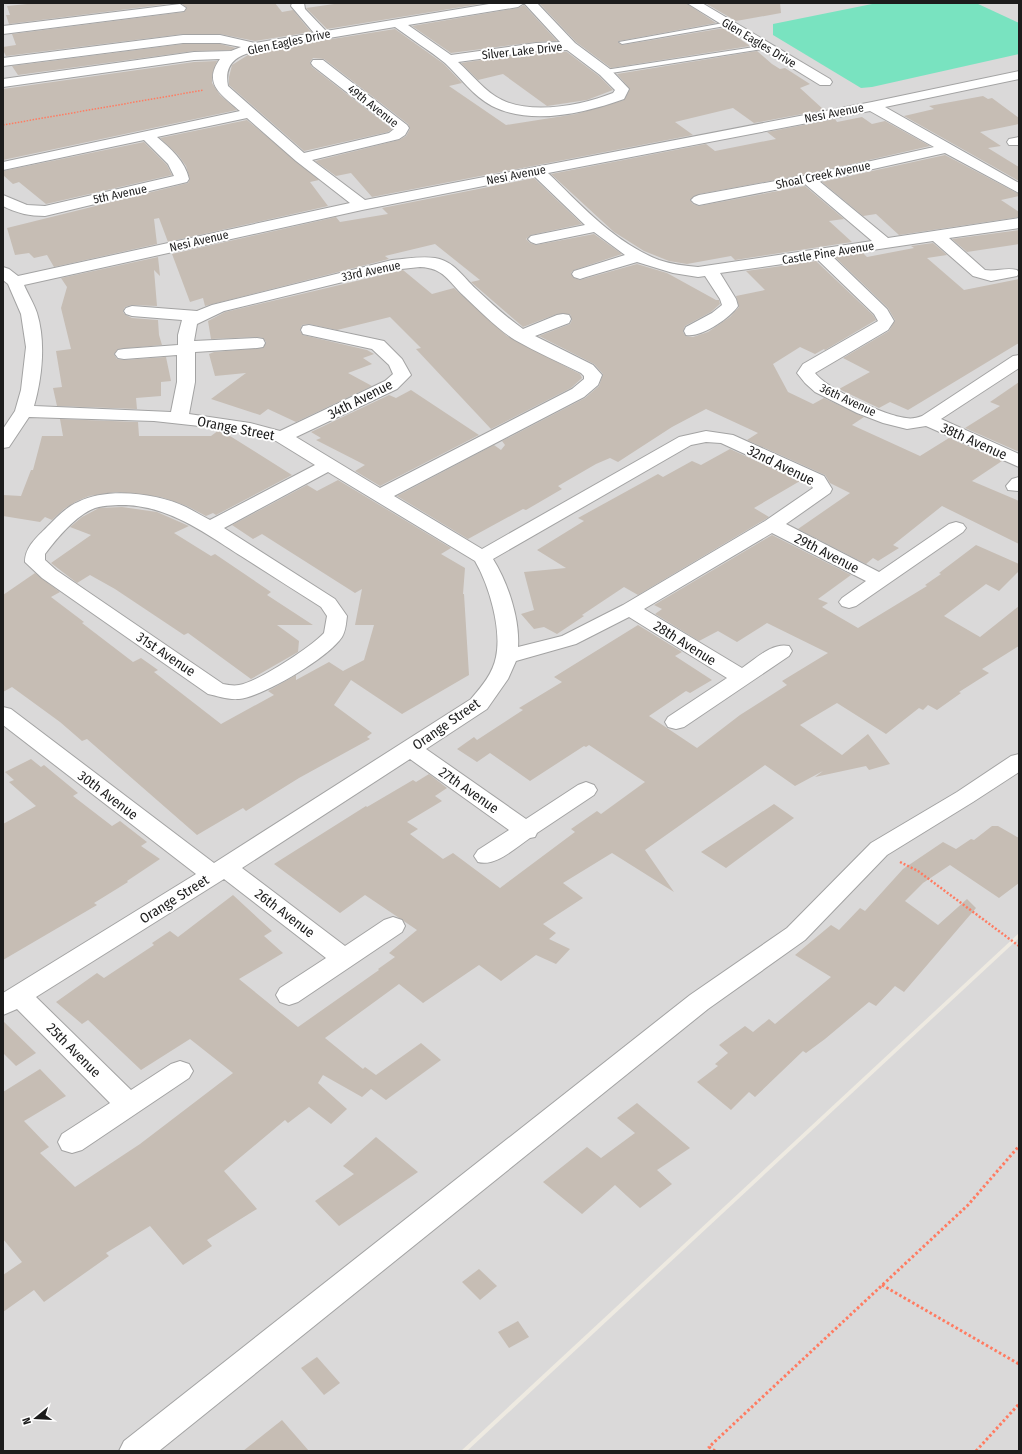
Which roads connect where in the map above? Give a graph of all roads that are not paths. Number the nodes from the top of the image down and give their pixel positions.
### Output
1 (298, 3) edge
2 (518, 3) edge
3 (530, 3) edge
4 (694, 3) edge
5 (180, 8) dead end
6 (396, 22) junction
7 (729, 24) junction
8 (3, 30) edge
9 (322, 34) junction
10 (622, 42) dead end
11 (570, 46) junction
12 (255, 47) junction
13 (767, 47) junction
14 (235, 55) junction
15 (448, 59) junction
16 (3, 63) edge
17 (318, 63) dead end
18 (605, 72) junction
19 (1019, 75) edge
20 (6, 82) edge
21 (825, 82) dead end
22 (872, 106) junction
23 (250, 113) junction
24 (147, 136) junction
25 (947, 148) junction
26 (301, 158) junction
27 (3, 166) edge
28 (537, 171) junction
29 (808, 179) junction
30 (1019, 189) edge
31 (3, 200) edge
32 (699, 200) dead end
33 (362, 205) junction
34 (1019, 223) edge
35 (598, 227) junction
36 (937, 236) junction
37 (536, 239) dead end
38 (885, 244) junction
39 (821, 254) junction
40 (639, 256) junction
41 (710, 271) junction
42 (1011, 273) dead end
43 (580, 274) dead end
44 (9, 277) edge
45 (132, 311) dead end
46 (199, 316) junction
47 (563, 319) dead end
48 (310, 330) dead end
49 (692, 331) dead end
50 (521, 336) junction
51 (257, 343) dead end
52 (186, 348) junction
53 (124, 354) dead end
54 (1019, 360) edge
55 (24, 411) junction
56 (179, 418) junction
57 (928, 420) junction
58 (282, 437) junction
59 (3, 443) edge
60 (1019, 461) edge
61 (328, 465) junction
62 (381, 495) junction
63 (772, 524) junction
64 (210, 528) junction
65 (956, 528) dead end
66 (482, 557) junction
67 (881, 581) junction
68 (850, 602) dead end
69 (630, 609) junction
70 (782, 651) dead end
71 (508, 657) junction
72 (741, 677) junction
73 (3, 714) edge
74 (676, 722) dead end
75 (411, 749) junction
76 (1019, 761) edge
77 (586, 790) dead end
78 (527, 831) junction
79 (486, 856) dead end
80 (219, 871) junction
81 (393, 926) dead end
82 (345, 959) junction
83 (289, 995) dead end
84 (11, 1000) edge
85 (180, 1072) dead end
86 (129, 1105) junction
87 (72, 1142) dead end
88 (135, 1451) edge

1 - 9 street
2 - 6 street, Glen Eagles Drive
3 - 11 street
4 - 7 street, Glen Eagles Drive
5 - 8 street
6 - 9 street, Glen Eagles Drive
6 - 15 street, Silver Lake Drive
7 - 10 lane
7 - 13 street, Glen Eagles Drive
9 - 12 street, Glen Eagles Drive
11 - 15 street, Silver Lake Drive
11 - 18 street, Silver Lake Drive
12 - 14 street, Glen Eagles Drive
12 - 16 street
13 - 18 lane
13 - 21 street, Glen Eagles Drive
14 - 20 street
14 - 23 street, Glen Eagles Drive
15 - 18 street, Silver Lake Drive
16 - 20 street
17 - 26 street, 49th Avenue
19 - 22 street, Nesi Avenue
22 - 25 street
22 - 28 street, Nesi Avenue
23 - 24 street
23 - 26 street
24 - 27 street
24 - 31 street, 5th Avenue
25 - 29 street, Shoal Creek Avenue
25 - 30 street
26 - 33 street
28 - 33 street, Nesi Avenue
28 - 35 street, Castle Pine Avenue
29 - 32 street, Shoal Creek Avenue
29 - 38 street
33 - 44 street, Nesi Avenue
34 - 36 street, Castle Pine Avenue
35 - 37 street
35 - 40 street, Castle Pine Avenue
36 - 38 street, Castle Pine Avenue
36 - 42 street
38 - 39 street, Castle Pine Avenue
39 - 41 street, Castle Pine Avenue
39 - 57 street, 36th Avenue
40 - 41 street, Castle Pine Avenue
40 - 43 street
41 - 49 street
44 - 55 street
45 - 46 street, 33rd Avenue
46 - 50 street, 33rd Avenue
46 - 52 street, 33rd Avenue
47 - 50 street
48 - 58 street, 34th Avenue
50 - 62 street, 33rd Avenue
51 - 52 street
52 - 53 street
52 - 56 street, 33rd Avenue
54 - 57 street, 36th Avenue
55 - 56 street, Orange Street
55 - 59 street
56 - 58 street, Orange Street
57 - 60 street, 38th Avenue
58 - 61 street, Orange Street
61 - 62 street, Orange Street
61 - 64 street
62 - 66 street, Orange Street
63 - 66 street, 32nd Avenue
63 - 67 street, 29th Avenue
63 - 69 street, 32nd Avenue
64 - 64 street, 31st Avenue
65 - 67 street, 29th Avenue
66 - 71 street, Orange Street
67 - 68 street, 29th Avenue
69 - 71 street, 32nd Avenue
69 - 72 street, 28th Avenue
70 - 72 street
71 - 75 street, Orange Street
72 - 74 street
73 - 80 street, 30th Avenue
75 - 78 street, 27th Avenue
75 - 80 street, Orange Street
76 - 88 street
77 - 78 street
78 - 79 street
80 - 82 street, 26th Avenue
80 - 84 street, Orange Street
81 - 82 street
82 - 83 street
84 - 86 street, 25th Avenue
85 - 86 street
86 - 87 street

